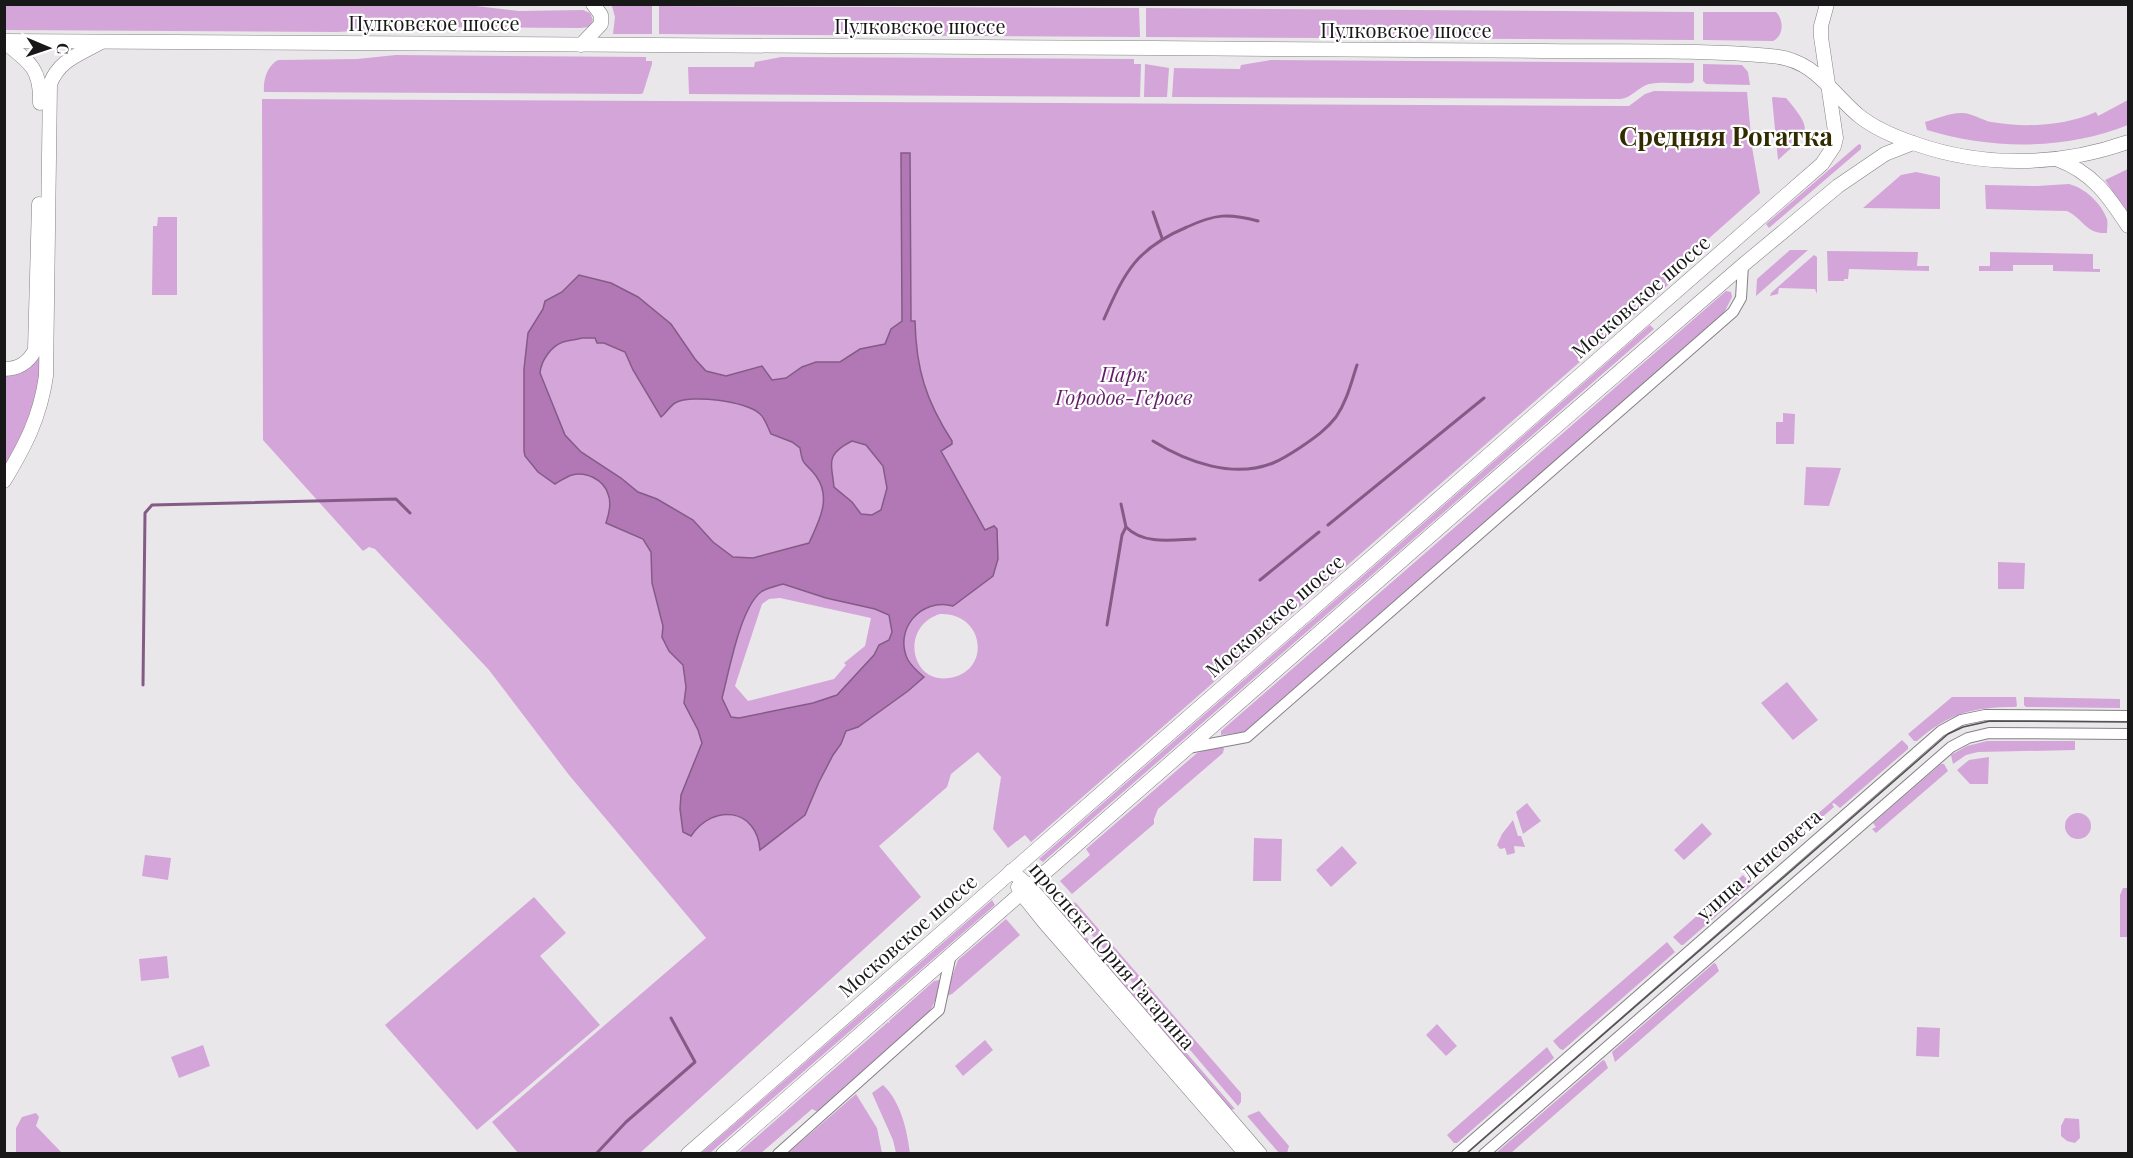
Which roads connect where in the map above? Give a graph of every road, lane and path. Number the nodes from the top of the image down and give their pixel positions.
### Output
1 (593, 4) edge
2 (1827, 4) edge
3 (101, 41) junction
4 (4, 42) edge
5 (581, 45) junction
6 (1828, 83) junction
7 (2128, 142) edge
8 (1913, 143) junction
9 (2056, 159) junction
10 (2128, 226) edge
11 (1743, 265) junction
12 (1658, 308) junction
13 (1673, 325) junction
14 (4, 369) edge
15 (4, 481) edge
16 (2128, 716) edge
17 (2128, 734) edge
18 (1187, 748) junction
19 (1011, 871) junction
20 (1025, 890) junction
21 (951, 954) junction
22 (688, 1154) edge
23 (723, 1154) edge
24 (778, 1154) edge
25 (1246, 1154) edge
26 (1260, 1154) edge
27 (1457, 1154) edge
28 (1484, 1154) edge

1 - 5 main road
2 - 6 main road, Московское шоссе
3 - 4 main road, Пулковское шоссе
3 - 5 main road, Пулковское шоссе
3 - 15 main road
4 - 14 main road
5 - 6 main road, Пулковское шоссе
6 - 8 main road, Пулковское шоссе
6 - 12 main road, Московское шоссе
7 - 9 main road, Пулковское шоссе
8 - 9 main road, Пулковское шоссе
8 - 11 main road
9 - 10 main road
11 - 13 main road
11 - 18 street
12 - 13 main road
12 - 19 main road, Московское шоссе
13 - 18 main road
16 - 27 street, улица Ленсовета
17 - 28 street, улица Ленсовета
18 - 20 main road
19 - 20 main road, проспект Юрия Гагарина
19 - 22 main road, Московское шоссе
20 - 21 main road
20 - 25 main road, проспект Юрия Гагарина
20 - 26 main road, проспект Юрия Гагарина
21 - 23 main road
21 - 24 street

